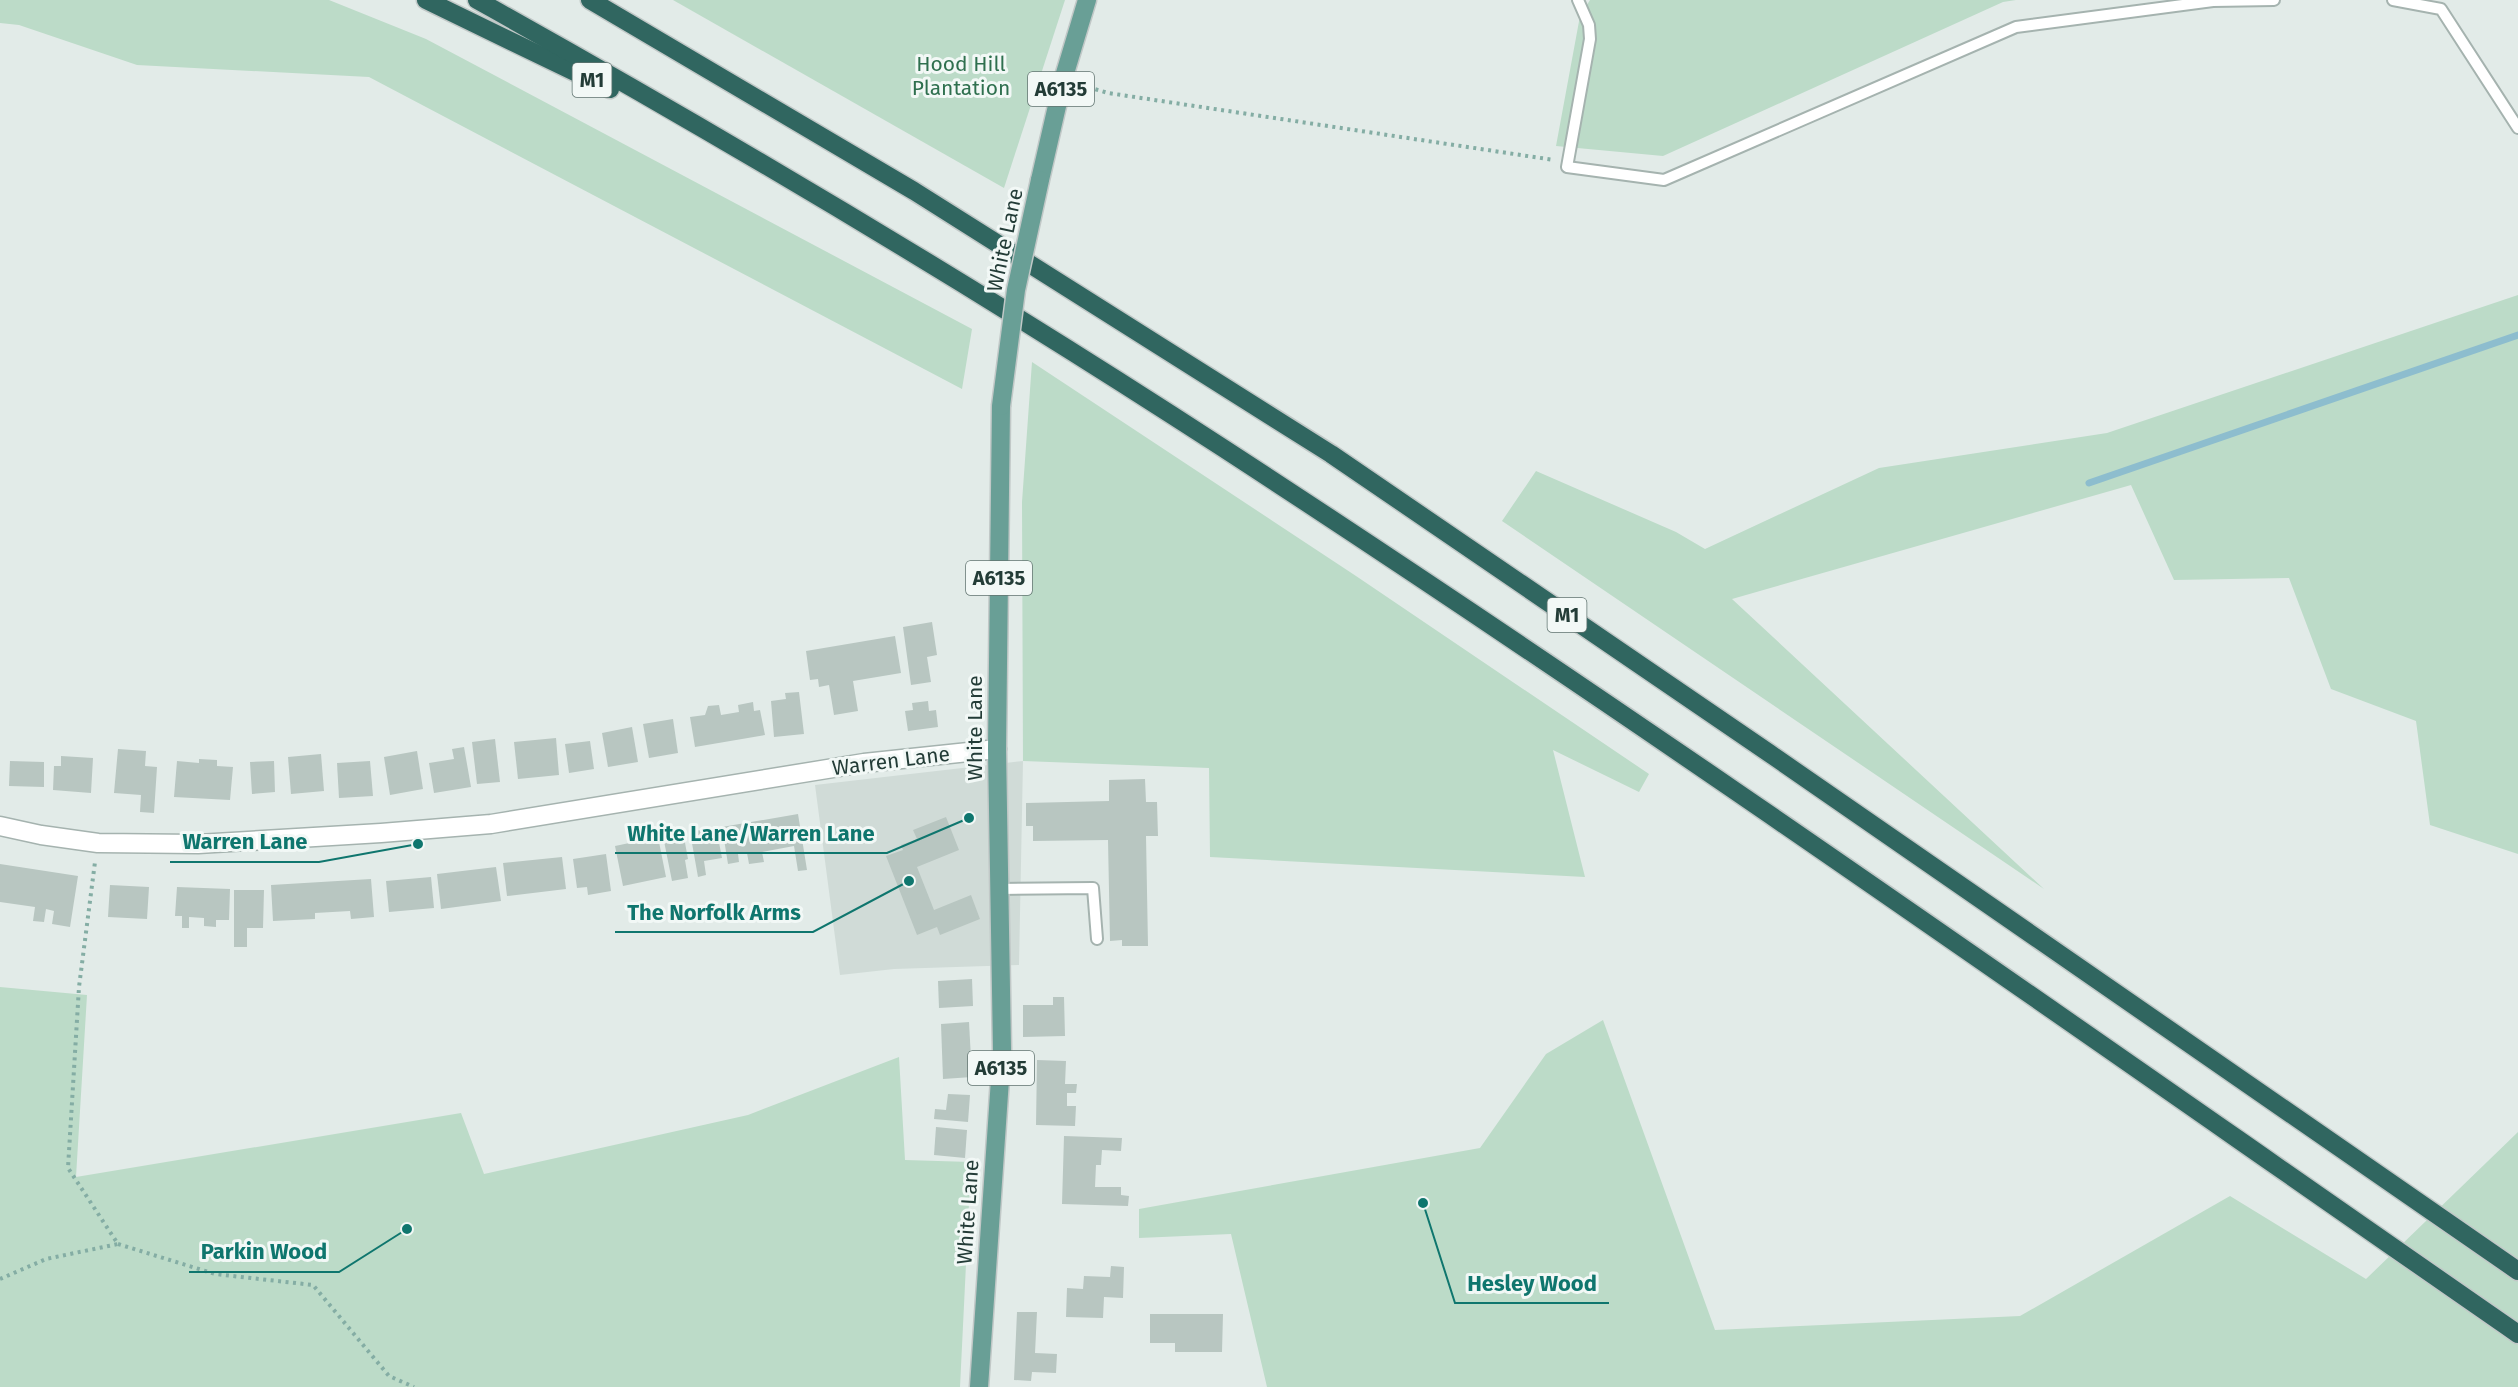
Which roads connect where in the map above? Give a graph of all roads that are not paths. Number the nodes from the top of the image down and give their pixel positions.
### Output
1 (426, 0) edge
2 (477, 0) edge
3 (590, 0) edge
4 (1087, 0) edge
5 (1578, 0) edge
6 (2274, 0) edge
7 (2393, 0) edge
8 (2518, 128) edge
9 (757, 162) junction
10 (997, 749) junction
11 (0, 826) edge
12 (999, 889) junction
13 (1098, 939) dead end
14 (2518, 1271) edge
15 (2518, 1334) edge
16 (979, 1387) edge

1 - 9 highway, M1
2 - 9 highway, M1
3 - 14 highway, M1
4 - 10 main road, White Lane / A6135, bridge
5 - 6 lane
7 - 8 lane
9 - 15 highway, M1
10 - 11 street, Warren Lane
10 - 12 main road, White Lane / A6135
12 - 13 lane
12 - 16 main road, White Lane / A6135

